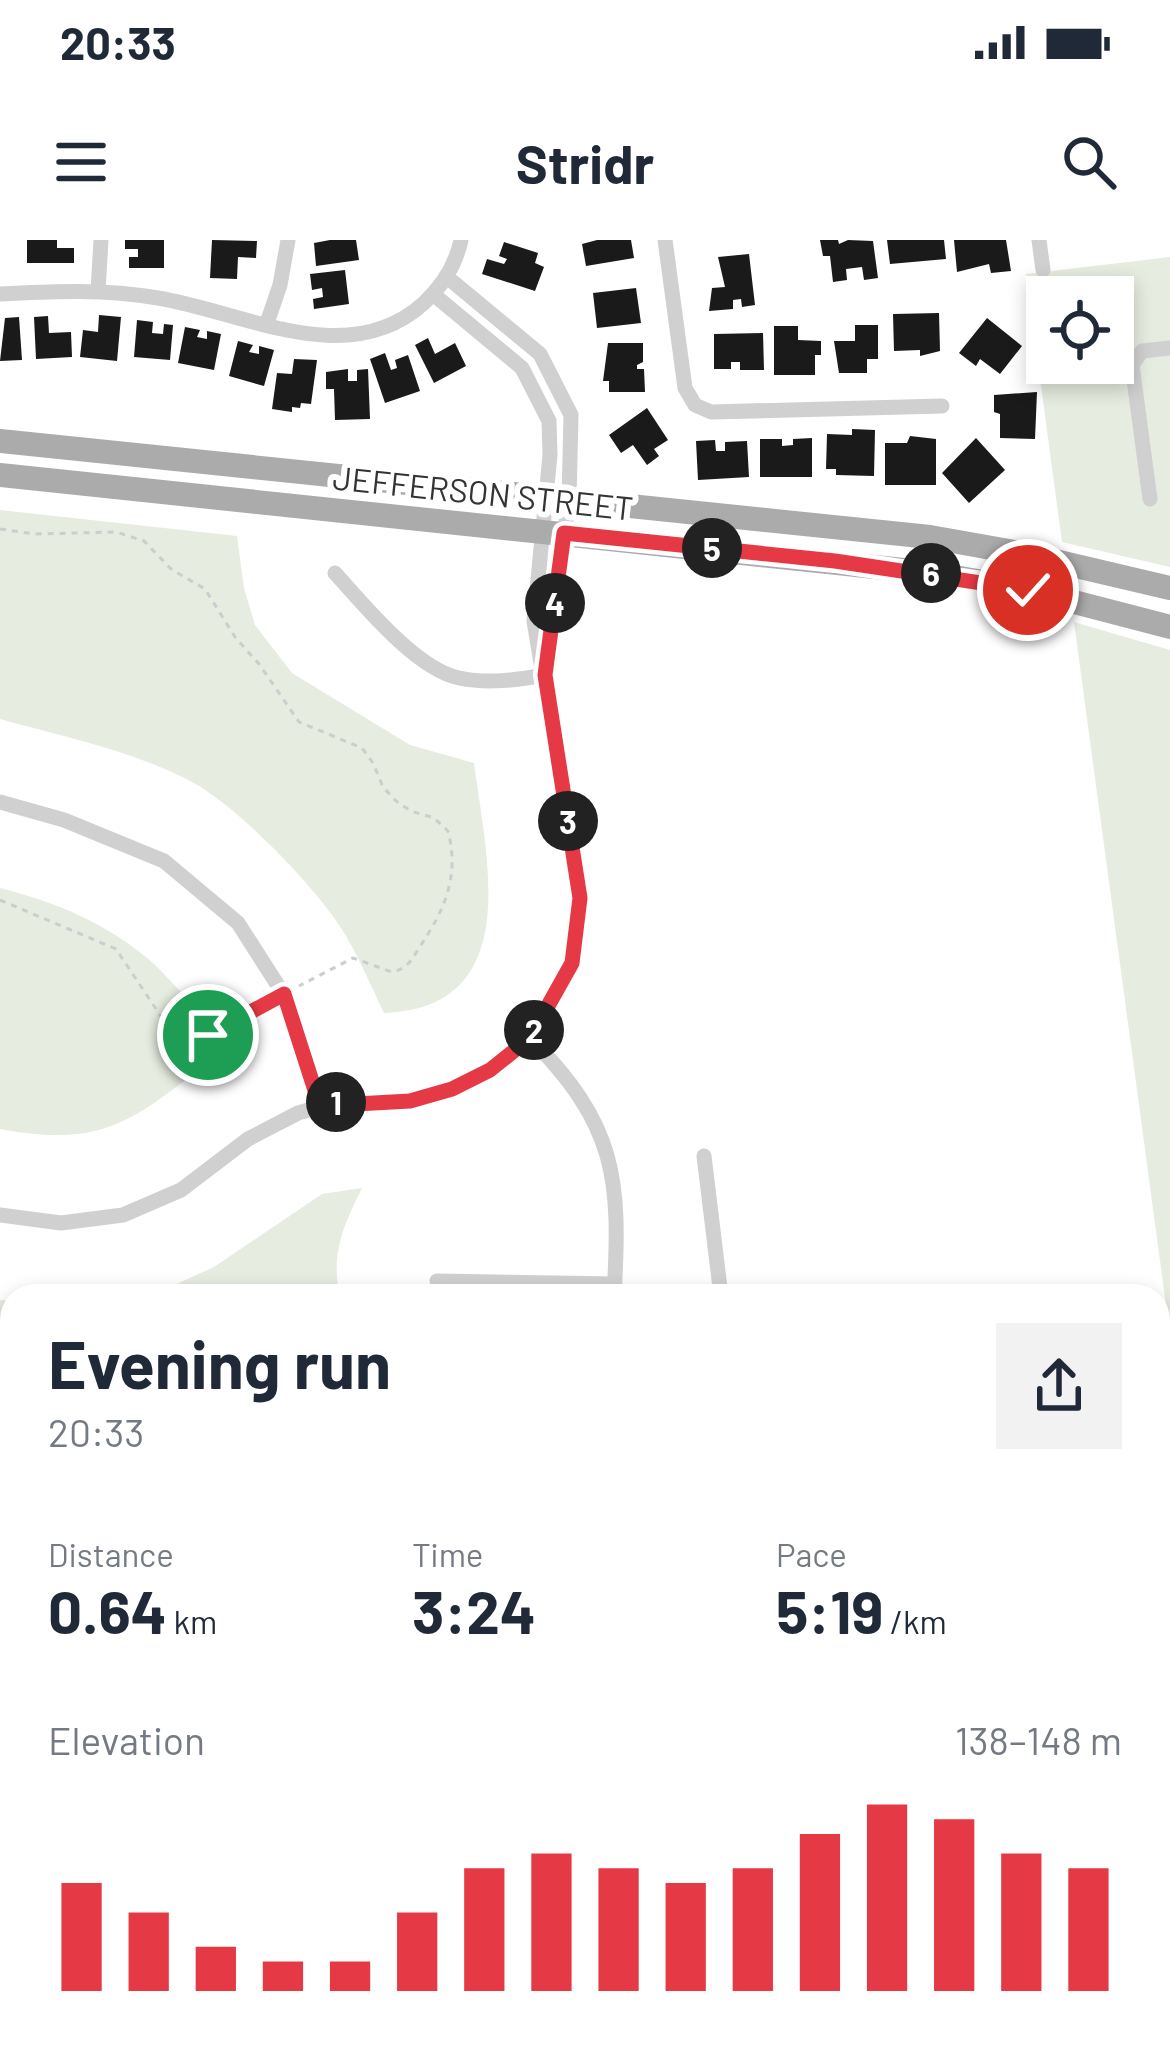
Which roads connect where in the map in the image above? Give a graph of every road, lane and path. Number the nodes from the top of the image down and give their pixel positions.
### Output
1 (100, 240) edge
2 (288, 240) edge
3 (461, 240) edge
4 (665, 240) edge
5 (1040, 240) edge
6 (1043, 270) dead end
7 (439, 286) junction
8 (98, 291) junction
9 (0, 294) edge
10 (267, 323) junction
11 (1170, 348) edge
12 (942, 406) dead end
13 (0, 441) edge
14 (0, 475) edge
15 (1150, 499) dead end
16 (556, 515) junction
17 (0, 529) edge
18 (335, 573) dead end
19 (1170, 589) edge
20 (1170, 626) edge
21 (545, 675) junction
22 (0, 802) edge
23 (0, 900) edge
24 (284, 994) junction
25 (530, 1038) junction
26 (320, 1106) junction
27 (704, 1156) dead end
28 (0, 1216) edge
29 (437, 1281) dead end
30 (496, 1284) edge
31 (615, 1284) edge
32 (720, 1284) edge

1 - 8 street
2 - 10 street
3 - 7 street
4 - 12 street
5 - 6 street
7 - 10 street
7 - 16 street
8 - 9 street
8 - 10 street
11 - 15 street
13 - 16 main road, JEFFERSON STREET
14 - 16 main road, JEFFERSON STREET
16 - 19 main road, JEFFERSON STREET
16 - 20 main road, JEFFERSON STREET
16 - 21 street
17 - 24 path
18 - 21 street
21 - 25 street
22 - 24 street
23 - 24 path
24 - 26 street
25 - 26 street
25 - 31 street
26 - 28 street
27 - 32 street
29 - 30 street

